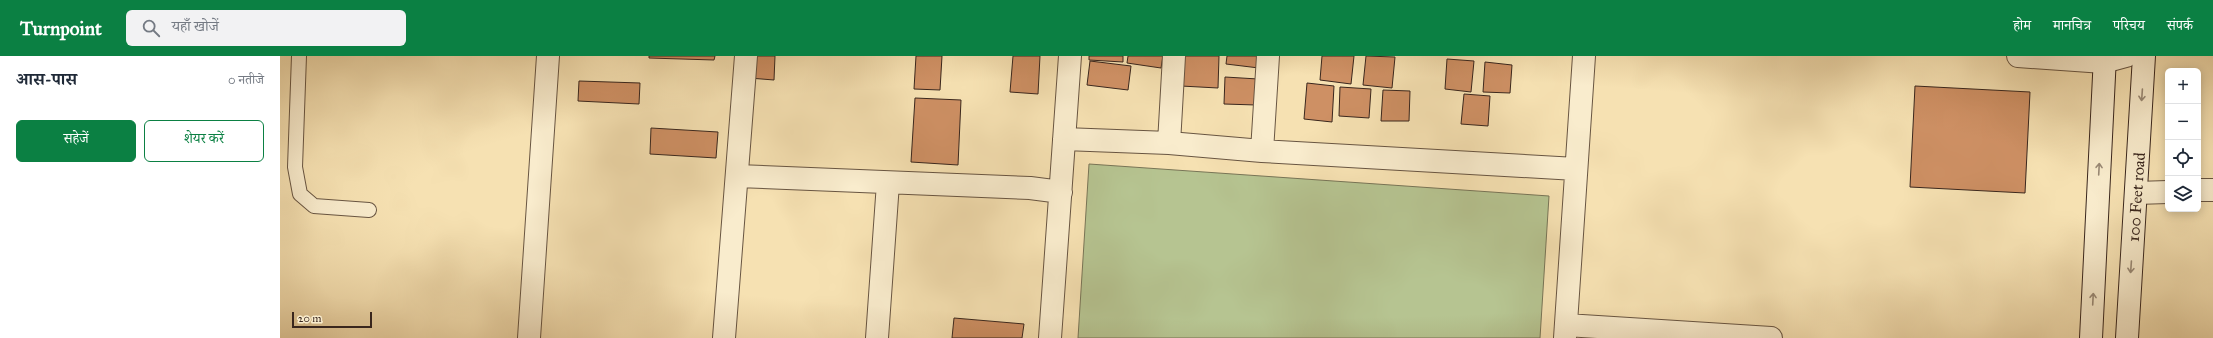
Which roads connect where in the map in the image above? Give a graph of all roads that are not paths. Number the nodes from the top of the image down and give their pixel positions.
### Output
1 (299, 56) edge
2 (548, 56) edge
3 (746, 56) edge
4 (1070, 56) edge
5 (1174, 56) edge
6 (1268, 56) edge
7 (1579, 56) edge
8 (2018, 56) edge
9 (2126, 56) edge
10 (2144, 56) edge
11 (2105, 59) edge
12 (1064, 140) junction
13 (1169, 143) junction
14 (1262, 151) junction
15 (1576, 170) junction
16 (737, 176) junction
17 (888, 183) junction
18 (2201, 190) edge
19 (2213, 190) edge
20 (1061, 192) junction
21 (2165, 192) edge
22 (2136, 194) junction
23 (369, 210) dead end
24 (1566, 331) edge
25 (1737, 337) edge
26 (529, 338) edge
27 (724, 338) edge
28 (877, 338) edge
29 (1050, 338) edge
30 (1771, 338) edge
31 (2091, 338) edge
32 (2127, 338) edge

1 - 23 lane
2 - 26 street
3 - 16 street
4 - 12 street
5 - 13 street
6 - 14 street
7 - 15 street
8 - 11 street
9 - 11 street
10 -> 22 street, 100 Feet road
31 -> 11 street
12 - 13 street
12 - 20 street
13 - 14 street
14 - 15 street
15 - 24 street
16 - 17 street
16 - 27 street
17 - 20 street
17 - 28 street
18 - 19 street
20 - 29 street
21 - 22 street
22 -> 32 street, 100 Feet road
24 - 25 street
25 - 30 street

